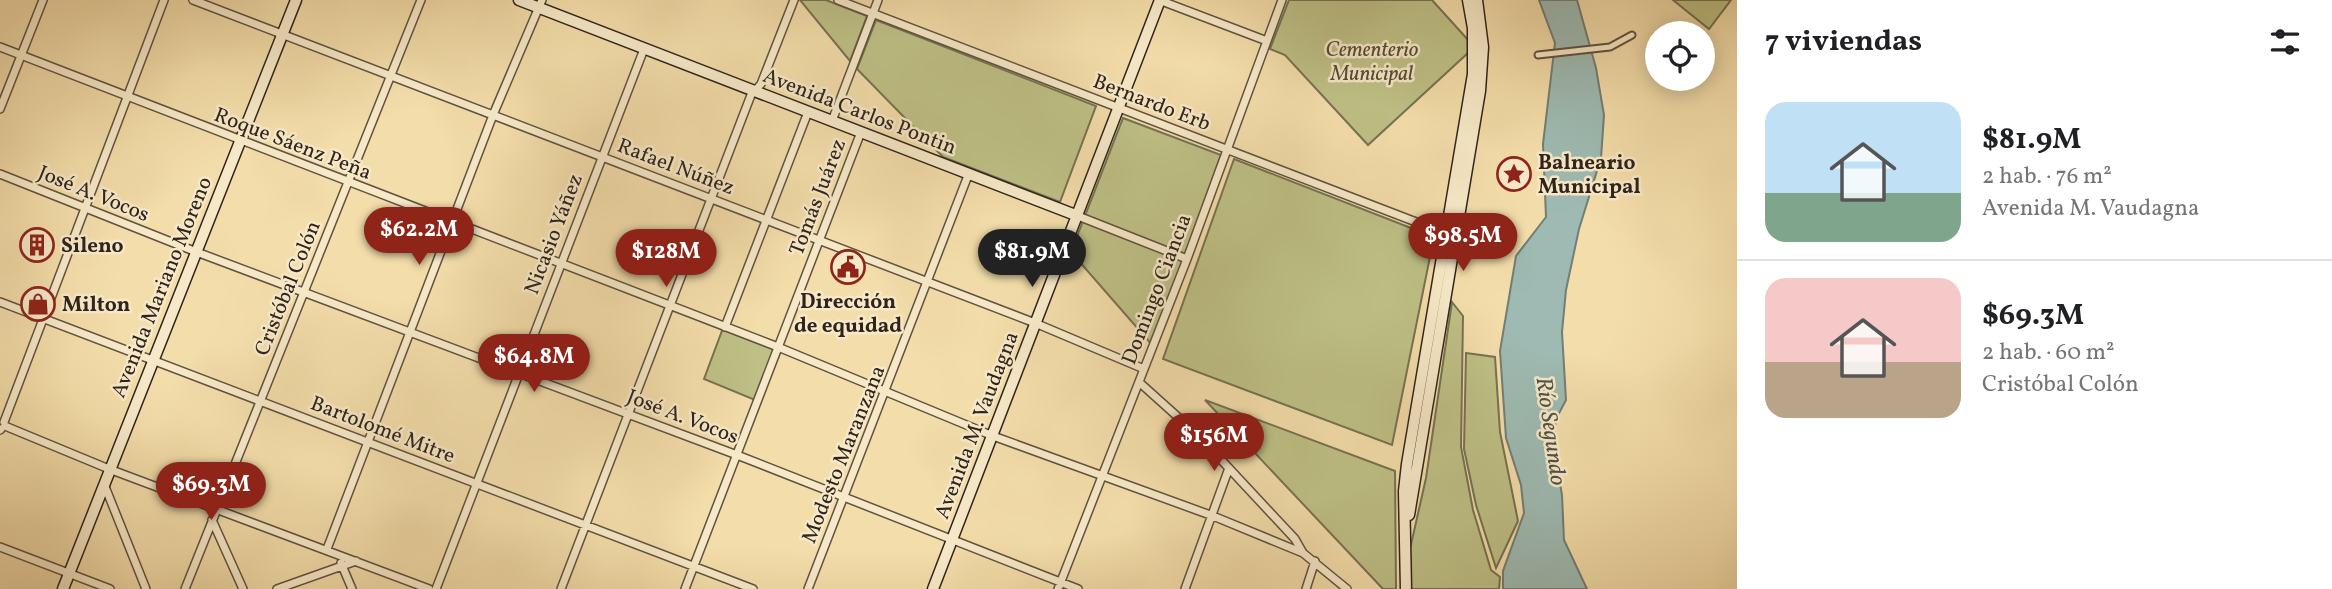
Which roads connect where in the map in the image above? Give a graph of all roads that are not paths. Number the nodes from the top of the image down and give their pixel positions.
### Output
1 (43, 0) edge
2 (164, 0) edge
3 (193, 0) edge
4 (296, 0) edge
5 (421, 0) edge
6 (519, 0) edge
7 (794, 0) edge
8 (838, 0) edge
9 (878, 0) edge
10 (1159, 0) edge
11 (1282, 0) edge
12 (1468, 0) edge
13 (1477, 0) edge
14 (540, 4) edge
15 (873, 13) junction
16 (282, 35) junction
17 (1632, 35) dead end
18 (1267, 41) junction
19 (0, 47) edge
20 (644, 49) junction
21 (1538, 55) dead end
22 (21, 56) junction
23 (391, 76) junction
24 (754, 91) junction
25 (127, 98) junction
26 (0, 109) edge
27 (1120, 109) junction
28 (807, 112) junction
29 (493, 115) junction
30 (832, 121) junction
31 (861, 132) junction
32 (241, 142) junction
33 (1227, 150) junction
34 (601, 156) junction
35 (969, 173) junction
36 (0, 174) edge
37 (348, 183) junction
38 (710, 198) junction
39 (84, 208) junction
40 (1078, 216) junction
41 (766, 219) junction
42 (452, 222) junction
43 (1449, 235) junction
44 (819, 239) junction
45 (194, 251) junction
46 (1186, 260) junction
47 (560, 264) junction
48 (929, 282) junction
49 (304, 292) junction
50 (0, 302) edge
51 (671, 306) junction
52 (44, 319) junction
53 (1035, 323) junction
54 (725, 327) junction
55 (409, 332) junction
56 (778, 347) junction
57 (152, 360) junction
58 (1144, 369) junction
59 (519, 373) junction
60 (1139, 382) junction
61 (886, 391) junction
62 (260, 401) junction
63 (628, 414) junction
64 (2, 426) edge
65 (993, 436) junction
66 (368, 442) junction
67 (737, 455) junction
68 (1229, 468) junction
69 (109, 469) junction
70 (1102, 475) junction
71 (476, 483) junction
72 (104, 484) junction
73 (845, 498) junction
74 (217, 509) junction
75 (1213, 516) junction
76 (212, 520) junction
77 (586, 525) junction
78 (951, 540) junction
79 (0, 547) edge
80 (327, 549) junction
81 (337, 553) junction
82 (1303, 553) junction
83 (357, 561) junction
84 (1315, 561) junction
85 (342, 566) junction
86 (694, 566) junction
87 (69, 573) junction
88 (1059, 586) edge
89 (63, 589) edge
90 (110, 589) edge
91 (146, 589) edge
92 (185, 589) edge
93 (243, 589) edge
94 (277, 589) edge
95 (352, 589) edge
96 (429, 589) edge
97 (436, 589) edge
98 (561, 589) edge
99 (685, 589) edge
100 (753, 589) edge
101 (808, 589) edge
102 (933, 589) edge
103 (1078, 589) edge
104 (1185, 589) edge
105 (1306, 589) edge
106 (1347, 589) edge
107 (1406, 589) edge

1 - 22 street
2 - 25 street
3 - 16 street, Rafael Núñez
4 - 16 main road, Avenida Mariano Moreno
5 - 23 street, Cristóbal Colón
6 - 14 main road, Avenida Carlos Pontin
7 - 24 street
8 - 15 street, Bernardo Erb
9 - 15 street
10 - 18 street
10 - 27 main road, Avenida M. Vaudagna
11 - 18 street, Domingo Ciancia
12 - 43 main road
13 - 43 main road
14 - 20 main road, Avenida Carlos Pontin
14 - 29 street
15 - 27 street, Bernardo Erb
15 - 30 street
16 - 23 street, Rafael Núñez
16 - 32 main road, Avenida Mariano Moreno
17 - 21 street
18 - 33 street, Domingo Ciancia
19 - 22 street, Roque Sáenz Peña
20 - 24 main road, Avenida Carlos Pontin
20 - 34 street, Nicasio Yáñez
22 - 25 street, Roque Sáenz Peña
22 - 26 street
23 - 29 street, Rafael Núñez
23 - 37 street, Cristóbal Colón
24 - 28 main road, Avenida Carlos Pontin
24 - 38 street
25 - 32 street, Roque Sáenz Peña
25 - 39 street
27 - 33 street, Bernardo Erb
27 - 40 main road, Avenida M. Vaudagna
28 - 30 main road, Avenida Carlos Pontin
28 - 41 street
29 - 34 street, Rafael Núñez
29 - 42 street
30 - 31 main road, Avenida Carlos Pontin
31 - 35 main road, Avenida Carlos Pontin
31 - 44 street, Tomás Juárez
32 - 37 street, Roque Sáenz Peña
32 - 45 main road, Avenida Mariano Moreno
33 - 43 street, Bernardo Erb
33 - 46 street, Domingo Ciancia
34 - 38 street, Rafael Núñez
34 - 47 street, Nicasio Yáñez
35 - 40 main road, Avenida Carlos Pontin
35 - 48 street, Modesto Maranzana
36 - 39 street, José A. Vocos
37 - 42 street, Roque Sáenz Peña
37 - 49 street, Cristóbal Colón
38 - 41 street, Rafael Núñez
38 - 51 street
39 - 45 street, José A. Vocos
39 - 52 street
40 - 46 street, Avenida Carlos Pontin
40 - 53 main road, Avenida M. Vaudagna
41 - 44 street, Rafael Núñez
41 - 54 street
42 - 47 street, Roque Sáenz Peña
42 - 55 street
43 - 107 main road
44 - 48 street, Rafael Núñez
44 - 56 street, Tomás Juárez
45 - 49 street, José A. Vocos
45 - 57 main road, Avenida Mariano Moreno
46 - 58 street, Domingo Ciancia
47 - 51 street, Roque Sáenz Peña
47 - 59 street, Nicasio Yáñez
48 - 53 street, Rafael Núñez
48 - 61 street, Modesto Maranzana
49 - 55 street, José A. Vocos
49 - 62 street, Cristóbal Colón
50 - 52 street, Bartolomé Mitre
51 - 54 street, Roque Sáenz Peña
51 - 63 street
52 - 57 street, Bartolomé Mitre
52 - 64 street
53 - 58 street, Rafael Núñez
53 - 65 main road, Avenida M. Vaudagna
54 - 56 street, Roque Sáenz Peña
55 - 59 street, José A. Vocos
55 - 66 street
56 - 61 street, Roque Sáenz Peña
56 - 67 street, Tomás Juárez
57 - 62 street, Bartolomé Mitre
57 - 69 main road, Avenida Mariano Moreno
58 - 60 street, Domingo Ciancia
59 - 63 street, José A. Vocos
59 - 71 street, Nicasio Yáñez
60 - 68 street
60 - 70 street, Domingo Ciancia
61 - 65 street, Roque Sáenz Peña
61 - 73 street, Modesto Maranzana
62 - 66 street, Bartolomé Mitre
62 - 74 street, Cristóbal Colón
63 - 67 street, José A. Vocos
63 - 77 street
64 - 69 street
65 - 70 street, Roque Sáenz Peña
65 - 78 main road, Avenida M. Vaudagna
66 - 71 street, Bartolomé Mitre
66 - 80 street
67 - 73 street, José A. Vocos
67 - 86 street, Tomás Juárez
68 - 75 street
68 - 82 street
69 - 72 main road, Avenida Mariano Moreno
69 - 74 street
70 - 75 street, Roque Sáenz Peña
70 - 88 street, Domingo Ciancia
71 - 77 street, Bartolomé Mitre
71 - 97 street, Nicasio Yáñez
72 - 87 main road, Avenida Mariano Moreno
72 - 91 street
73 - 78 street, José A. Vocos
73 - 101 street, Modesto Maranzana
74 - 76 street, Cristóbal Colón
74 - 80 street
75 - 82 street, Roque Sáenz Peña
75 - 104 street
76 - 92 street, Cristóbal Colón
76 - 93 street
77 - 86 street, Bartolomé Mitre
77 - 98 street
78 - 88 street, José A. Vocos
78 - 102 main road, Avenida M. Vaudagna
79 - 87 street
80 - 81 street
81 - 83 street
81 - 85 street
82 - 84 street, Roque Sáenz Peña
83 - 85 street
83 - 96 street
84 - 105 street
84 - 106 street, Roque Sáenz Peña
85 - 94 street
85 - 95 street
86 - 99 street, Tomás Juárez
86 - 100 street, Bartolomé Mitre
87 - 89 main road, Avenida Mariano Moreno
87 - 90 street
88 - 103 street, José A. Vocos

